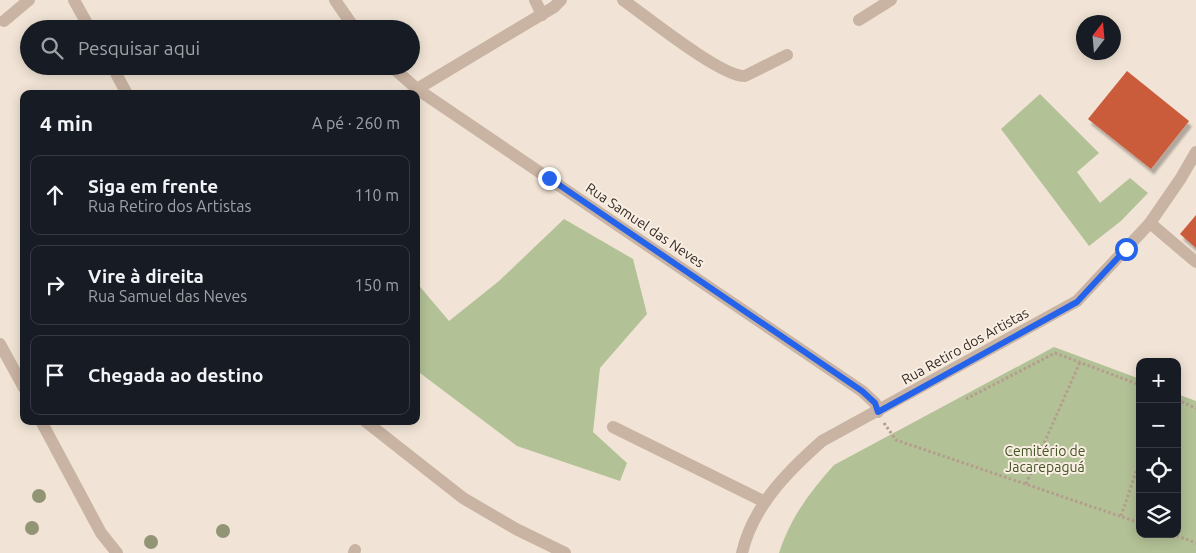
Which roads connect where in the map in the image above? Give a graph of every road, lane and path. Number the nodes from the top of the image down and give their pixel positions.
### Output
1 (29, 0) edge
2 (74, 0) edge
3 (335, 0) edge
4 (535, 0) edge
5 (561, 0) edge
6 (623, 0) edge
7 (891, 0) edge
8 (542, 15) junction
9 (4, 20) dead end
10 (85, 20) edge
11 (349, 20) edge
12 (859, 20) dead end
13 (787, 55) dead end
14 (117, 75) edge
15 (401, 75) edge
16 (417, 89) joint
17 (125, 90) edge
18 (420, 91) edge
19 (1196, 152) edge
20 (1150, 223) junction
21 (1196, 262) edge
22 (0, 344) edge
23 (1080, 362) junction
24 (20, 381) edge
25 (1136, 383) edge
26 (966, 399) dead end
27 (1181, 402) edge
28 (1196, 408) edge
29 (878, 412) junction
30 (44, 425) edge
31 (370, 425) edge
32 (613, 427) dead end
33 (1136, 471) edge
34 (1026, 484) junction
35 (765, 502) junction
36 (1120, 516) junction
37 (1136, 522) edge
38 (1181, 537) edge
39 (1196, 543) edge
40 (117, 553) edge
41 (566, 553) edge
42 (742, 553) edge

1 - 9 street
2 - 10 street
3 - 11 street
4 - 8 street
5 - 8 street
6 - 13 street
7 - 12 street
8 - 16 street
14 - 17 street
15 - 16 street, Rua Samuel das Neves
18 - 29 street, Rua Samuel das Neves
19 - 20 street, Rua Retiro dos Artistas
20 - 21 street
20 - 29 street, Rua Retiro dos Artistas
22 - 24 street
23 - 25 path
23 - 26 path
23 - 34 path
27 - 28 path
29 - 34 path
29 - 35 street, Rua Retiro dos Artistas
30 - 40 street
31 - 41 street
32 - 35 street
33 - 36 path
34 - 36 path
35 - 42 street, Rua Retiro dos Artistas
36 - 37 path
38 - 39 path

